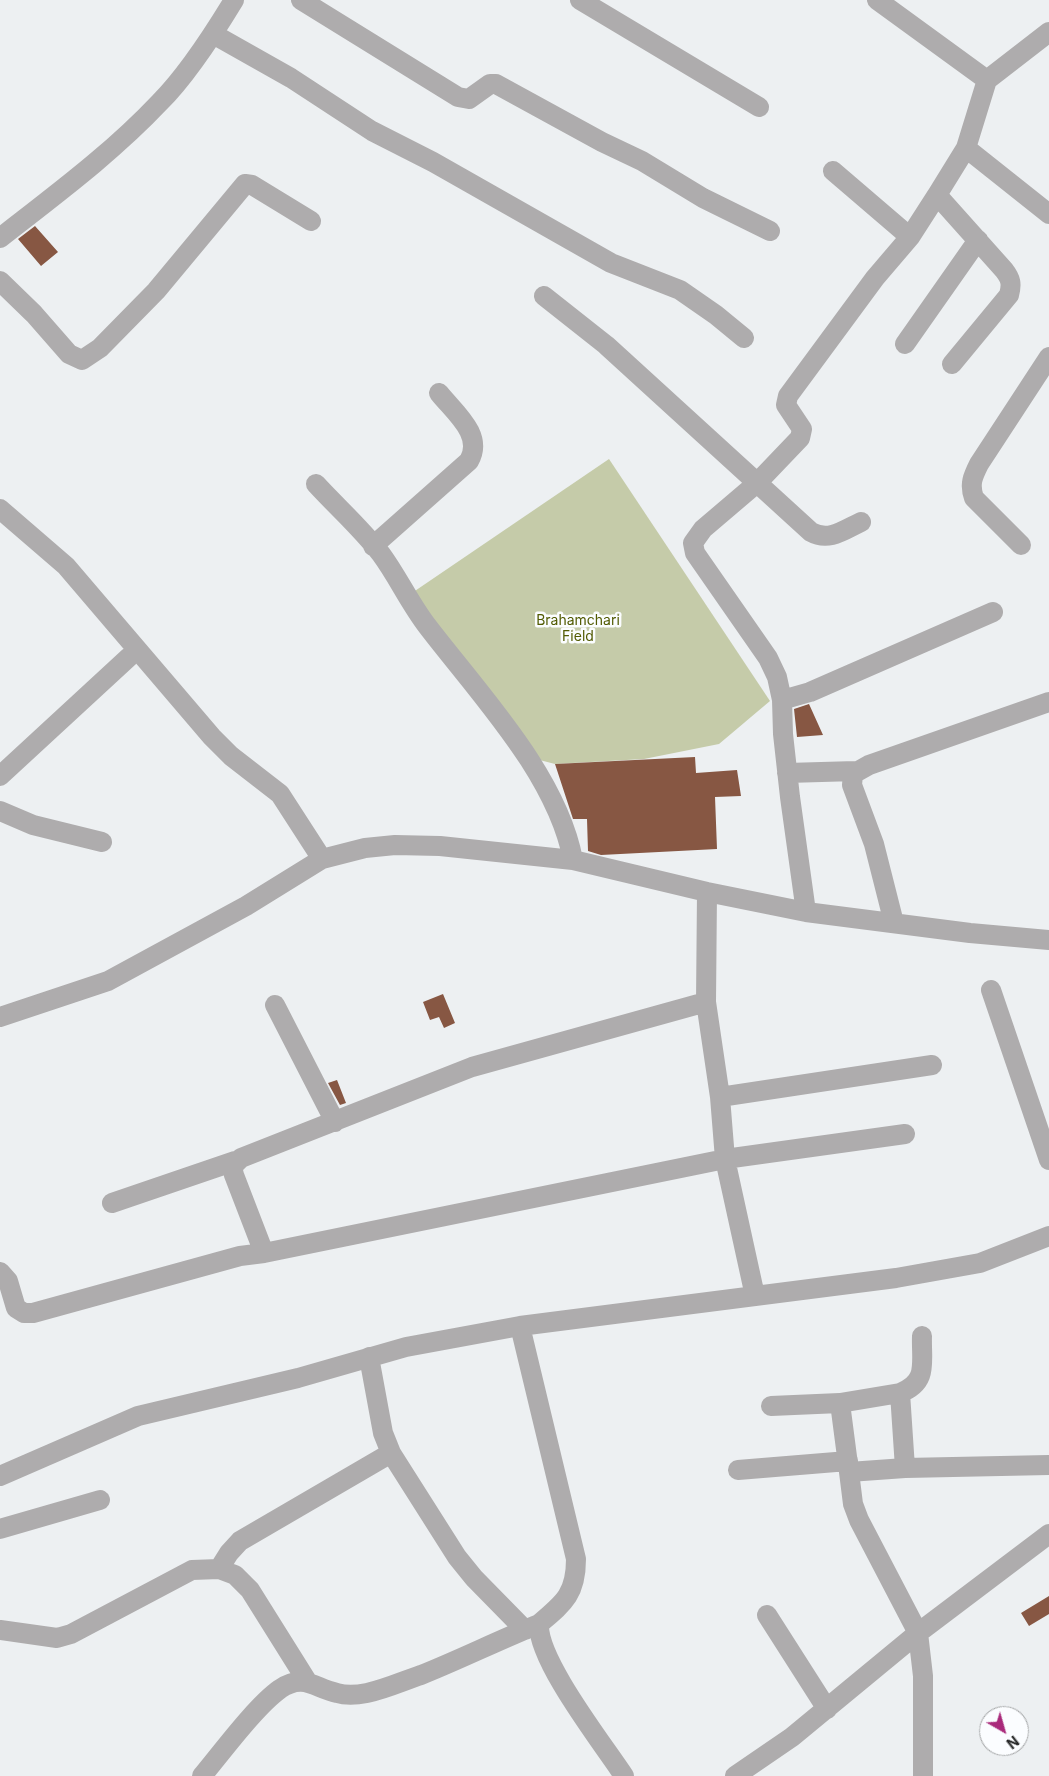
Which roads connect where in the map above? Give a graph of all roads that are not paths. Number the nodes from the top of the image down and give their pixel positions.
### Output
1 (234, 0) edge
2 (301, 0) edge
3 (580, 0) edge
4 (877, 0) edge
5 (1049, 32) edge
6 (213, 34) junction
7 (987, 80) junction
8 (759, 107) dead end
9 (966, 148) junction
10 (833, 171) dead end
11 (937, 195) junction
12 (1049, 214) edge
13 (311, 221) dead end
14 (770, 231) dead end
15 (910, 237) junction
16 (0, 238) edge
17 (978, 240) junction
18 (0, 282) edge
19 (544, 296) dead end
20 (744, 338) dead end
21 (905, 344) dead end
22 (1049, 357) edge
23 (952, 364) dead end
24 (439, 393) dead end
25 (757, 483) junction
26 (316, 484) dead end
27 (0, 509) edge
28 (861, 522) dead end
29 (1021, 545) dead end
30 (373, 546) junction
31 (993, 612) dead end
32 (129, 656) dead end
33 (782, 700) junction
34 (1049, 702) edge
35 (856, 771) junction
36 (788, 773) junction
37 (0, 776) edge
38 (0, 811) edge
39 (102, 842) dead end
40 (322, 859) junction
41 (573, 860) junction
42 (707, 892) junction
43 (806, 912) junction
44 (894, 923) junction
45 (1049, 940) edge
46 (991, 990) dead end
47 (706, 1002) junction
48 (275, 1004) dead end
49 (0, 1017) edge
50 (932, 1065) dead end
51 (720, 1097) junction
52 (335, 1122) junction
53 (905, 1134) dead end
54 (725, 1160) junction
55 (1049, 1160) edge
56 (236, 1161) junction
57 (112, 1202) dead end
58 (1049, 1236) edge
59 (264, 1253) junction
60 (0, 1272) edge
61 (755, 1296) junction
62 (520, 1326) junction
63 (922, 1336) dead end
64 (370, 1357) junction
65 (900, 1393) junction
66 (840, 1404) junction
67 (771, 1406) dead end
68 (391, 1453) junction
69 (1049, 1465) edge
70 (848, 1467) junction
71 (905, 1468) junction
72 (738, 1470) dead end
73 (0, 1476) edge
74 (100, 1500) dead end
75 (0, 1529) edge
76 (1049, 1534) edge
77 (219, 1569) junction
78 (767, 1615) dead end
79 (532, 1627) junction
80 (0, 1630) edge
81 (918, 1633) junction
82 (307, 1681) junction
83 (827, 1709) junction
84 (202, 1776) edge
85 (624, 1776) edge
86 (736, 1776) edge
87 (923, 1776) edge

1 - 6 street
2 - 14 street
3 - 8 street
4 - 7 street
5 - 7 street
6 - 16 street
6 - 20 street
7 - 9 street
9 - 11 street
9 - 12 street
10 - 15 street
11 - 15 street
11 - 17 street
13 - 18 street
15 - 25 street
17 - 21 street
17 - 23 street
19 - 25 street
22 - 29 street
24 - 30 street
25 - 28 street
25 - 33 street
26 - 30 street
27 - 40 street
30 - 41 street
31 - 33 street
32 - 37 street
33 - 36 street
34 - 35 street
35 - 36 street
35 - 44 street
36 - 43 street
38 - 39 street
40 - 41 street
40 - 49 street
41 - 42 street
42 - 43 street
42 - 47 street
43 - 44 street
44 - 45 street
46 - 55 street
47 - 51 street
47 - 52 street
48 - 52 street
50 - 51 street
51 - 54 street
52 - 56 street
53 - 54 street
54 - 59 street
54 - 61 street
56 - 57 street
56 - 59 street
58 - 61 street
59 - 60 street
61 - 62 street
62 - 64 street
62 - 79 street
63 - 65 street
64 - 68 street
64 - 73 street
65 - 66 street
65 - 71 street
66 - 67 street
66 - 70 street
68 - 77 street
68 - 79 street
69 - 71 street
70 - 71 street
70 - 72 street
70 - 81 street
74 - 75 street
76 - 81 street
77 - 80 street
77 - 82 street
78 - 83 street
79 - 82 street
79 - 85 street
81 - 83 street
81 - 87 street
82 - 84 street
83 - 86 street

